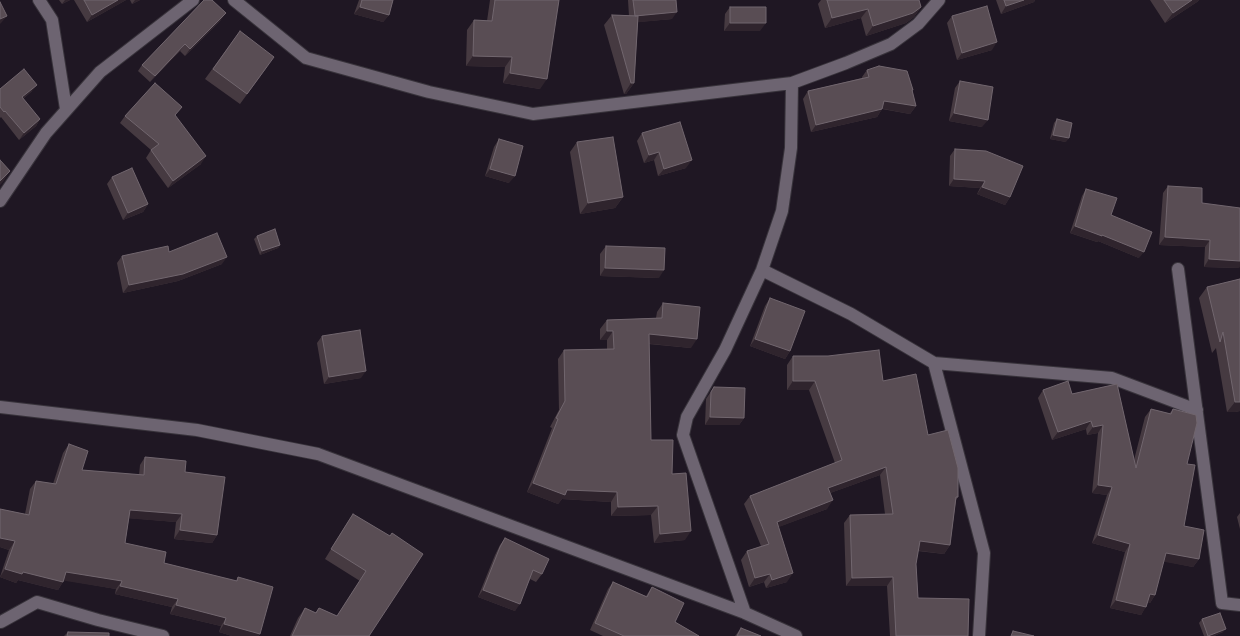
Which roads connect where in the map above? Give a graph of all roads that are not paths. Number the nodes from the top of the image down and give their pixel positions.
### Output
1 (39, 0) edge
2 (194, 0) edge
3 (234, 0) edge
4 (938, 0) edge
5 (792, 83) junction
6 (66, 109) junction
7 (0, 201) edge
8 (1178, 269) dead end
9 (762, 270) junction
10 (934, 363) junction
11 (0, 407) edge
12 (1197, 410) junction
13 (1240, 605) edge
14 (745, 613) junction
15 (0, 622) edge
16 (163, 636) edge
17 (796, 636) edge
18 (979, 636) edge

1 - 6 street
2 - 6 street
3 - 5 street
4 - 5 street
5 - 9 street
6 - 7 street
8 - 12 street
9 - 10 street
9 - 14 street
10 - 12 street
10 - 18 street
11 - 14 street
12 - 13 street
14 - 17 street
15 - 16 street

